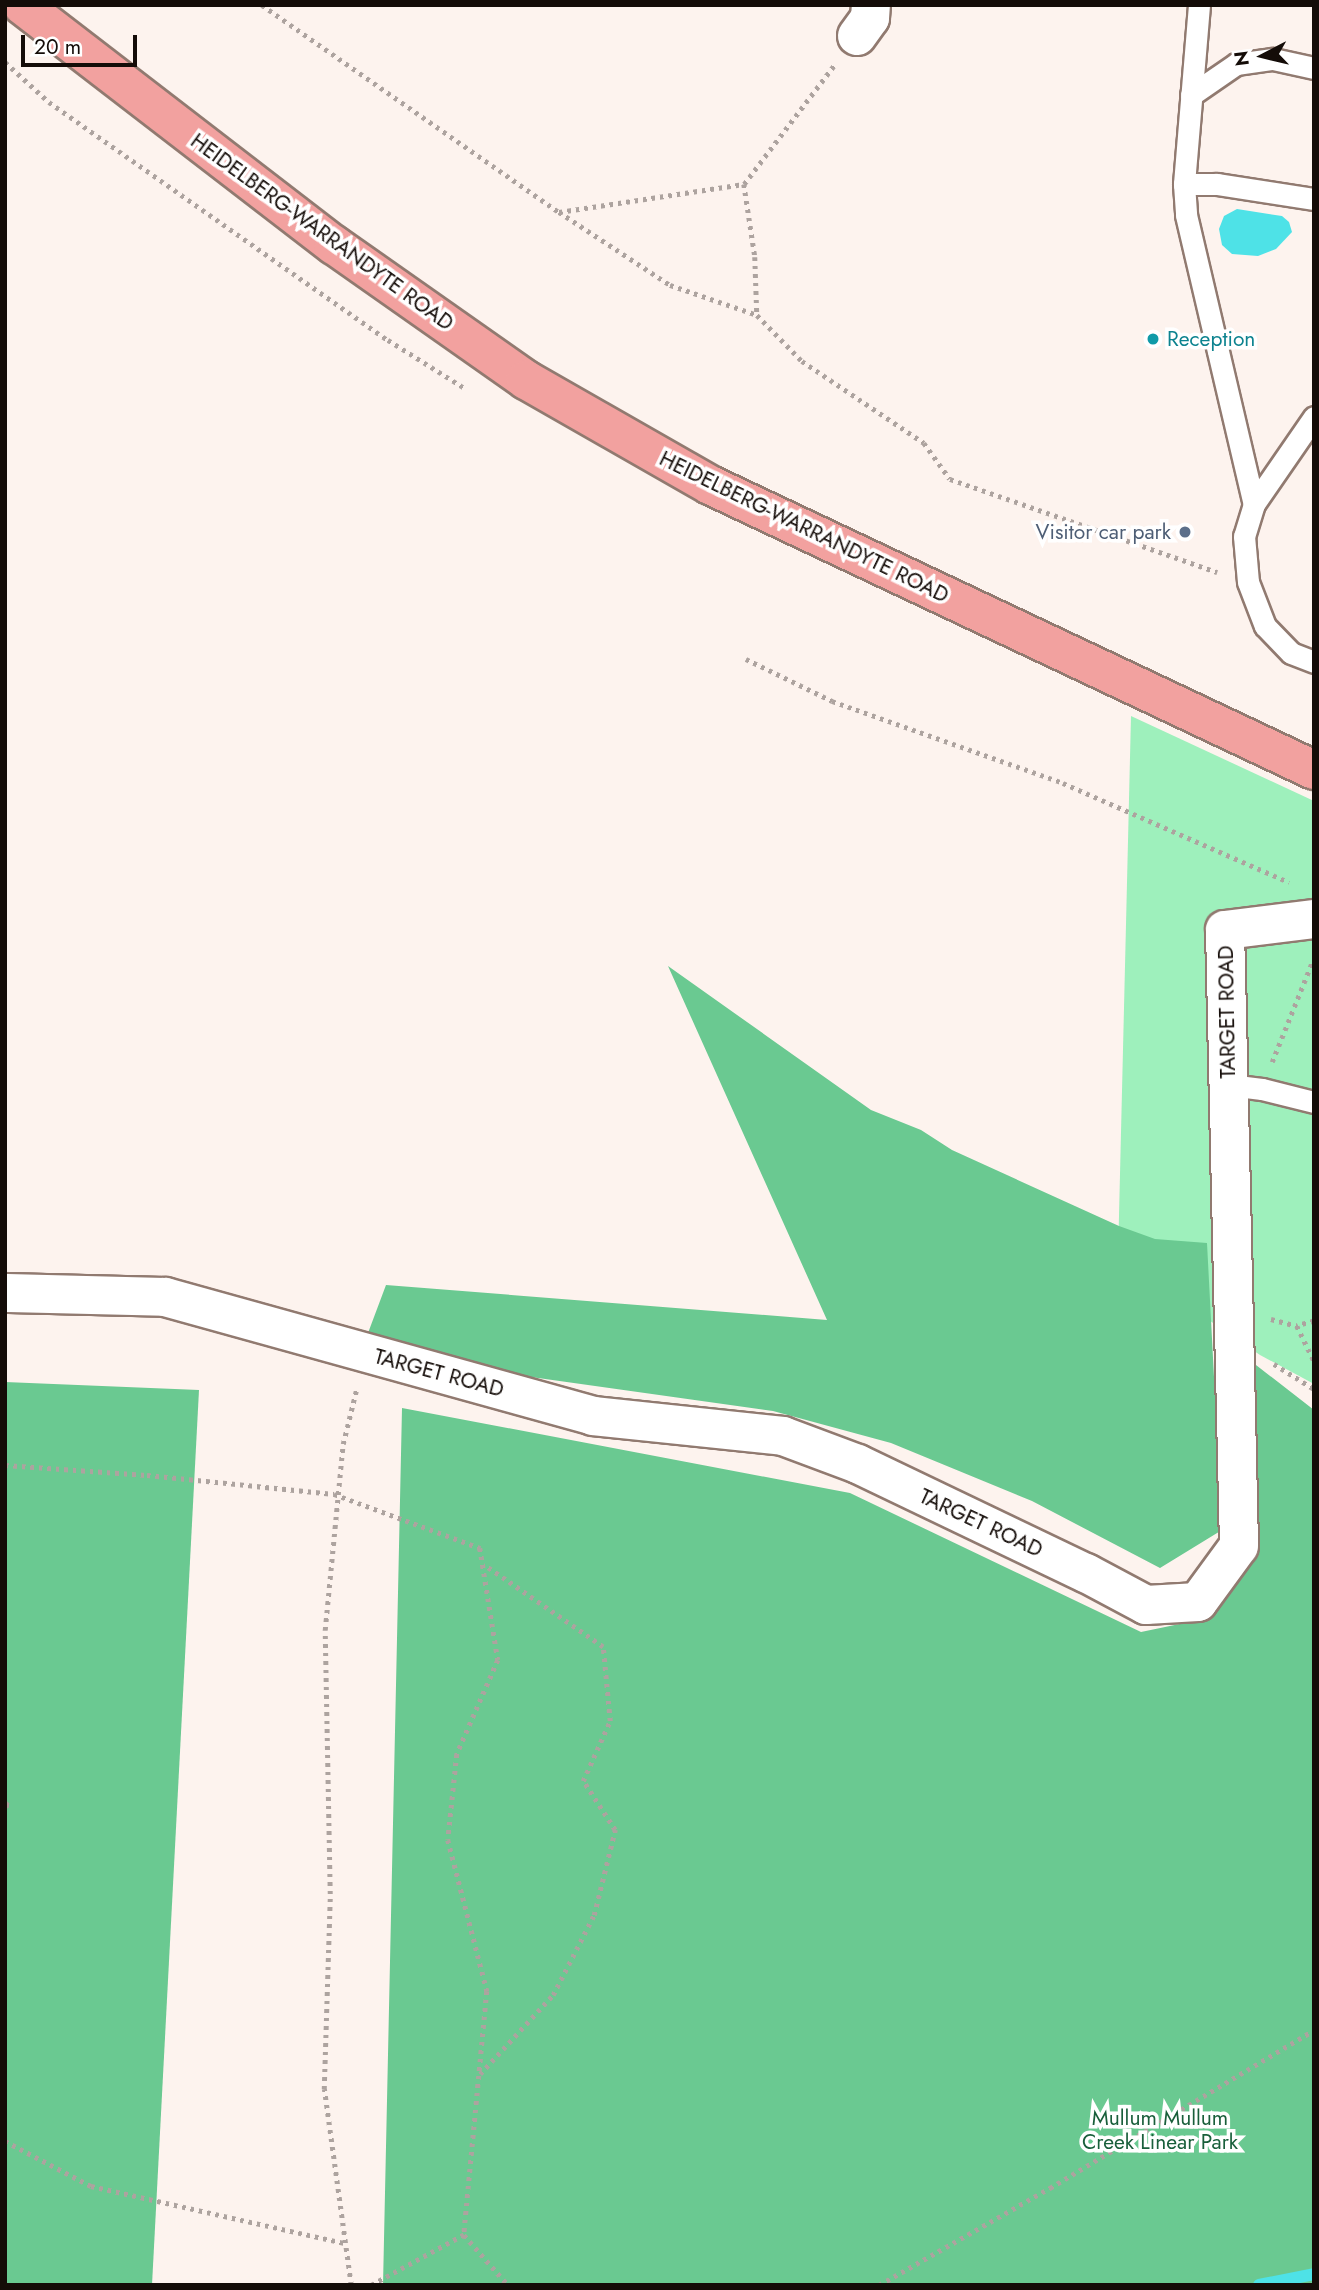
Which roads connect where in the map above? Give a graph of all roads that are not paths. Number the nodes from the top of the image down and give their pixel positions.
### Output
1 (22, 5) edge
2 (1199, 5) edge
3 (1314, 68) edge
4 (1191, 95) junction
5 (1184, 184) junction
6 (1314, 199) edge
7 (1314, 417) edge
8 (1254, 504) junction
9 (1314, 662) edge
10 (1314, 770) edge
11 (1308, 904) edge
12 (1229, 1085) junction
13 (1314, 1102) edge
14 (5, 1293) edge

1 - 10 main road, HEIDELBERG-WARRANDYTE ROAD
2 - 4 lane
3 - 4 lane
4 - 5 lane
5 - 6 lane
5 - 8 lane
7 - 8 lane
8 - 9 lane
11 - 12 street, TARGET ROAD
12 - 13 lane
12 - 14 street, TARGET ROAD

